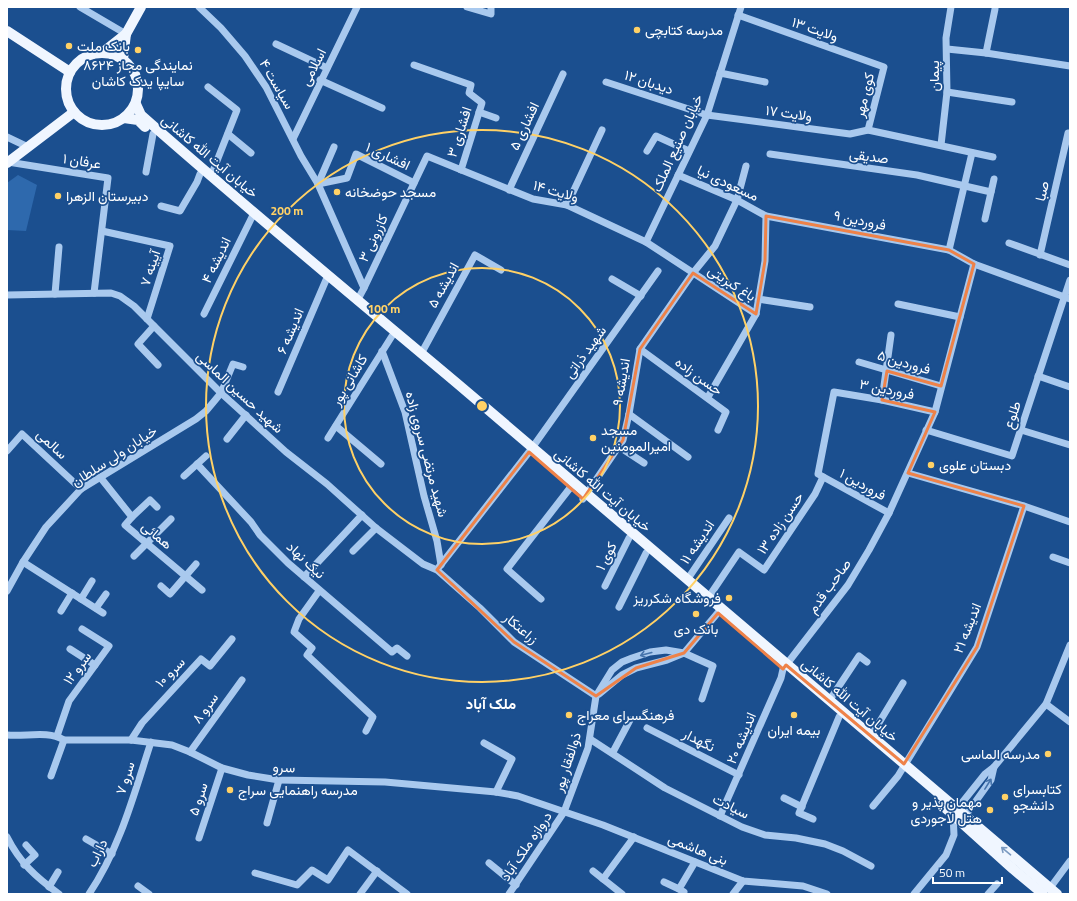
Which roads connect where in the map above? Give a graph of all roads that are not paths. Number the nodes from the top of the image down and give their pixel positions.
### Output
1 (80, 7) edge
2 (141, 7) edge
3 (199, 7) edge
4 (357, 7) edge
5 (467, 7) edge
6 (740, 7) edge
7 (951, 7) edge
8 (995, 9) dead end
9 (491, 11) edge
10 (738, 15) junction
11 (7, 31) edge
12 (126, 34) junction
13 (276, 44) dead end
14 (947, 49) junction
15 (102, 53) junction
16 (986, 53) junction
17 (123, 59) junction
18 (414, 65) dead end
19 (1070, 66) edge
20 (884, 67) joint
21 (327, 68) junction
22 (70, 72) junction
23 (720, 73) junction
24 (563, 74) dead end
25 (320, 80) junction
26 (606, 82) dead end
27 (765, 82) dead end
28 (208, 87) dead end
29 (947, 92) junction
30 (1012, 102) dead end
31 (136, 104) junction
32 (382, 108) dead end
33 (74, 112) junction
34 (480, 112) junction
35 (707, 115) junction
36 (124, 118) junction
37 (496, 118) dead end
38 (602, 130) dead end
39 (868, 130) junction
40 (1069, 133) edge
41 (153, 134) junction
42 (228, 134) junction
43 (7, 137) edge
44 (292, 138) junction
45 (941, 145) junction
46 (28, 147) junction
47 (334, 147) dead end
48 (647, 151) dead end
49 (689, 151) junction
50 (251, 153) dead end
51 (972, 153) junction
52 (770, 154) dead end
53 (427, 156) joint
54 (994, 157) dead end
55 (8, 162) edge
56 (746, 166) dead end
57 (461, 170) junction
58 (146, 172) dead end
59 (200, 174) junction
60 (678, 175) junction
61 (211, 176) junction
62 (994, 179) dead end
63 (414, 183) junction
64 (318, 184) junction
65 (964, 187) junction
66 (510, 190) junction
67 (991, 192) junction
68 (737, 200) junction
69 (567, 205) junction
70 (161, 206) dead end
71 (766, 216) junction
72 (252, 217) junction
73 (985, 219) dead end
74 (102, 231) junction
75 (646, 242) junction
76 (1009, 244) dead end
77 (59, 247) dead end
78 (949, 250) junction
79 (1040, 255) junction
80 (974, 264) junction
81 (1070, 265) edge
82 (500, 270) dead end
83 (658, 271) dead end
84 (693, 273) junction
85 (612, 279) dead end
86 (326, 280) junction
87 (1070, 280) edge
88 (364, 288) junction
89 (94, 293) junction
90 (54, 294) junction
91 (7, 295) edge
92 (641, 296) junction
93 (1068, 298) edge
94 (758, 300) junction
95 (356, 301) junction
96 (898, 304) dead end
97 (810, 307) dead end
98 (204, 314) dead end
99 (756, 314) junction
100 (960, 317) junction
101 (147, 319) junction
102 (154, 326) junction
103 (892, 335) dead end
104 (392, 336) junction
105 (640, 349) junction
106 (382, 351) junction
107 (421, 354) junction
108 (859, 362) dead end
109 (158, 365) dead end
110 (243, 367) dead end
111 (887, 371) junction
112 (1038, 376) junction
113 (942, 386) junction
114 (1070, 387) edge
115 (278, 392) dead end
116 (221, 393) junction
117 (708, 397) junction
118 (882, 400) junction
119 (935, 412) junction
120 (629, 414) junction
121 (246, 415) junction
122 (336, 426) junction
123 (718, 430) dead end
124 (926, 430) junction
125 (1021, 430) junction
126 (328, 438) dead end
127 (227, 439) dead end
128 (1070, 445) edge
129 (618, 446) junction
130 (530, 450) junction
131 (7, 451) edge
132 (206, 456) dead end
133 (688, 457) dead end
134 (644, 463) dead end
135 (198, 464) junction
136 (381, 464) dead end
137 (908, 472) junction
138 (184, 476) dead end
139 (100, 477) junction
140 (823, 477) junction
141 (570, 488) junction
142 (81, 489) junction
143 (584, 496) junction
144 (1024, 506) junction
145 (157, 507) dead end
146 (889, 513) junction
147 (362, 515) junction
148 (132, 517) junction
149 (729, 518) dead end
150 (171, 519) dead end
151 (1070, 522) edge
152 (376, 528) junction
153 (629, 538) junction
154 (147, 543) junction
155 (353, 551) dead end
156 (646, 553) junction
157 (134, 556) dead end
158 (1053, 557) dead end
159 (23, 562) junction
160 (1070, 562) edge
161 (196, 564) dead end
162 (439, 567) junction
163 (185, 576) junction
164 (304, 577) junction
165 (687, 580) junction
166 (92, 581) dead end
167 (161, 586) dead end
168 (605, 586) dead end
169 (202, 590) dead end
170 (7, 591) edge
171 (320, 591) junction
172 (72, 593) junction
173 (106, 594) dead end
174 (708, 598) junction
175 (81, 599) junction
176 (541, 599) dead end
177 (619, 607) dead end
178 (61, 611) dead end
179 (720, 611) junction
180 (82, 629) dead end
181 (232, 639) dead end
182 (1070, 645) edge
183 (70, 649) dead end
184 (684, 653) junction
185 (407, 656) dead end
186 (868, 662) dead end
187 (95, 665) junction
188 (784, 667) junction
189 (242, 680) dead end
190 (903, 683) dead end
191 (596, 696) junction
192 (702, 699) dead end
193 (830, 701) junction
194 (1046, 704) junction
195 (840, 717) junction
196 (630, 720) dead end
197 (1070, 722) edge
198 (648, 728) dead end
199 (366, 731) dead end
200 (7, 735) edge
201 (56, 736) junction
202 (871, 736) junction
203 (590, 739) junction
204 (64, 740) junction
205 (131, 740) junction
206 (151, 742) junction
207 (484, 743) dead end
208 (190, 752) junction
209 (613, 752) junction
210 (903, 767) junction
211 (994, 767) junction
212 (222, 768) junction
213 (51, 776) dead end
214 (739, 776) junction
215 (278, 780) junction
216 (496, 792) junction
217 (784, 798) dead end
218 (873, 806) dead end
219 (801, 810) junction
220 (955, 811) junction
221 (564, 812) junction
222 (720, 816) junction
223 (963, 818) junction
224 (813, 819) dead end
225 (125, 822) joint
226 (268, 823) dead end
227 (7, 837) edge
228 (634, 837) junction
229 (199, 838) dead end
230 (86, 839) dead end
231 (26, 845) dead end
232 (112, 854) junction
233 (1070, 861) edge
234 (695, 862) junction
235 (489, 863) dead end
236 (24, 865) junction
237 (871, 866) dead end
238 (593, 870) dead end
239 (376, 871) junction
240 (58, 872) dead end
241 (255, 873) dead end
242 (603, 879) junction
243 (744, 881) junction
244 (664, 882) dead end
245 (997, 884) dead end
246 (516, 885) junction
247 (138, 886) dead end
248 (49, 887) junction
249 (681, 892) edge
250 (1050, 892) edge
251 (146, 893) edge
252 (59, 894) edge
253 (89, 894) edge
254 (360, 894) edge
255 (407, 894) edge
256 (509, 894) edge
257 (622, 894) edge
258 (733, 894) edge
259 (827, 894) edge
260 (914, 894) edge
261 (988, 894) edge

1 - 12 street
2 - 12 main road
3 - 44 street, سیاست ۴
4 - 21 street, اسلامی
5 - 9 street
6 - 10 street, خیابان صنیع الملک
7 - 14 street, پیمان
8 - 16 street
10 - 20 street, ولایت ۱۳
10 - 23 street, خیابان صنیع الملک
11 - 22 main road
12 - 15 main road
12 - 17 main road
13 - 21 street
14 - 16 street
14 - 29 street, پیمان
15 - 17 main road
15 - 22 main road
16 - 19 street
17 - 31 main road
18 - 34 street, افشاری ۳
20 - 39 street, کوی مهر
21 - 25 street, اسلامی
22 - 33 main road
23 - 27 street
23 - 35 street, خیابان صنیع الملک
24 - 66 street, افشاری ۵
25 - 32 street
25 - 44 street, اسلامی
26 - 35 street, دیدبان ۱۲
28 - 42 street
29 - 30 street
29 - 45 street, پیمان
31 - 36 main road
31 - 61 main road, خیابان آیت الله کاشانی
33 - 36 main road
33 - 46 main road
34 - 37 street
34 - 57 street, افشاری ۳
35 - 39 street, ولایت ۱۷
35 - 49 street, خیابان صنیع الملک
36 - 41 main road, خیابان آیت الله کاشانی
38 - 69 street
39 - 45 street
40 - 79 street, صبا
41 - 58 street
41 - 59 main road, خیابان آیت الله کاشانی
42 - 50 street
42 - 61 street
43 - 46 street
44 - 64 street, سیاست ۴
45 - 51 street
46 - 55 main road
47 - 64 street
48 - 49 street
49 - 60 street, خیابان صنیع الملک
51 - 54 street
51 - 65 street
52 - 65 street, صدیقی
53 - 57 street, ولایت ۱۴
53 - 63 street, کازرونی ۳
55 - 74 street, عرفان ۱
56 - 68 street, اندیشه ۹
57 - 66 street, ولایت ۱۴
59 - 70 street
59 - 72 main road, خیابان آیت الله کاشانی
60 - 68 street, مسعودی نیا
60 - 75 street, خیابان صنیع الملک
61 - 95 main road, خیابان آیت الله کاشانی
62 - 67 street
63 - 64 street, افشاری ۱
63 - 88 street, کازرونی ۳
64 - 88 street, سیاست ۴
65 - 67 street
65 - 78 street
66 - 69 street, ولایت ۱۴
67 - 73 street
68 - 71 street, مسعودی نیا
68 - 84 street, اندیشه ۹
69 - 75 street, ولایت ۱۴
71 - 78 street, فروردین ۹
71 - 94 street
72 - 86 main road, خیابان آیت الله کاشانی
72 - 98 street, اندیشه ۴
74 - 89 street, عرفان ۱
74 - 101 street, آیینه ۷
75 - 84 street, ولایت ۱۴
76 - 79 street
77 - 90 street
78 - 80 street, فروردین ۹
79 - 81 street
80 - 93 street, فروردین ۹
80 - 100 street, صاحب قدم
82 - 107 street, اندیشه ۵
83 - 92 street, شهید ذراتی
84 - 99 street, باغ کبریتی
84 - 105 street, اندیشه ۹
85 - 92 street
86 - 104 main road, خیابان آیت الله کاشانی
86 - 115 street, اندیشه ۶
87 - 93 street, طلوع
88 - 95 street, کازرونی ۳
89 - 90 street, شهید حسین الماسی
89 - 101 street, شهید حسین الماسی
90 - 91 street, شهید حسین الماسی
92 - 130 street, شهید ذراتی
93 - 112 street, طلوع
94 - 97 street
94 - 99 street
95 - 107 main road, خیابان آیت الله کاشانی
96 - 100 street
99 - 117 street
100 - 113 street, صاحب قدم
101 - 102 street, شهید حسین الماسی
102 - 109 street
102 - 116 street, شهید حسین الماسی
103 - 111 street
104 - 106 street, کاشانی پور
104 - 130 main road, خیابان آیت الله کاشانی
105 - 117 street, حسن زاده
105 - 120 street, اندیشه ۹
106 - 122 street, کاشانی پور
106 - 162 street, شهید مرتضی سروی زاده
107 - 130 main road, خیابان آیت الله کاشانی
108 - 111 street, فروردین ۵
110 - 116 street, خیابان ولی سلطان
111 - 113 street, فروردین ۵
111 - 118 street
112 - 114 street
112 - 125 street, طلوع
113 - 119 street, صاحب قدم
116 - 121 street, شهید حسین الماسی
116 - 139 street, خیابان ولی سلطان
117 - 123 street, حسن زاده
118 - 119 street, فروردین ۳
118 - 140 street, فروردین ۳
119 - 124 street, صاحب قدم
120 - 129 street, اندیشه ۹
120 - 133 street
121 - 127 street
121 - 147 street, شهید حسین الماسی
122 - 126 street, کاشانی پور
122 - 136 street
124 - 125 street, طلوع
124 - 137 street, صاحب قدم
125 - 128 street
129 - 134 street
129 - 143 street, اندیشه ۹
130 - 141 main road, خیابان آیت الله کاشانی
130 - 143 main road, خیابان آیت الله کاشانی
130 - 162 street, شهید ذراتی
131 - 142 street, سالمی
132 - 135 street
135 - 138 street
135 - 164 street, نیک نهاد
137 - 144 street
137 - 146 street, صاحب قدم
139 - 142 street, خیابان ولی سلطان
139 - 148 street, همائی
140 - 146 street, فروردین ۱
140 - 174 street, حسن زاده ۱۳
141 - 143 main road, خیابان آیت الله کاشانی
141 - 176 street
142 - 159 street, خیابان ولی سلطان
143 - 153 main road, خیابان آیت الله کاشانی
143 - 165 main road, خیابان آیت الله کاشانی
144 - 151 street
144 - 210 street, اندیشه ۲۱
145 - 148 street
146 - 188 street, صاحب قدم
147 - 152 street, شهید حسین الماسی
147 - 164 street
148 - 154 street, همائی
149 - 165 street, اندیشه ۱۱
150 - 154 street
152 - 155 street
152 - 162 street, شهید حسین الماسی
153 - 156 main road, خیابان آیت الله کاشانی
153 - 168 street, کوی ۱
154 - 157 street
154 - 163 street, همائی
156 - 177 street
156 - 179 main road, خیابان آیت الله کاشانی
158 - 160 street
159 - 170 street, خیابان ولی سلطان
159 - 172 street
161 - 163 street
162 - 191 street, زراعتکار
163 - 167 street
163 - 169 street, همائی
164 - 171 street, نیک نهاد
165 - 174 main road, خیابان آیت الله کاشانی
166 - 175 street
171 - 185 street, نیک نهاد
171 - 199 street
172 - 175 street
172 - 178 street
173 - 175 street
174 - 179 main road, خیابان آیت الله کاشانی
179 - 184 street
179 - 188 main road, خیابان آیت الله کاشانی
180 - 187 street, سرو ۱۲
181 - 205 street, سرو ۱۰
182 - 194 street
183 - 187 street
184 - 191 street
184 -> 191 street, ذوالفقار پور
184 - 192 street, ذوالفقار پور
186 - 193 street
187 - 201 street, سرو ۱۲
188 - 193 main road, خیابان آیت الله کاشانی
188 - 195 main road, خیابان آیت الله کاشانی
188 - 214 street, اندیشه ۲۰
189 - 208 street, سرو ۸
190 - 202 street
191 - 203 street, ذوالفقار پور
193 - 202 main road, خیابان آیت الله کاشانی
194 - 197 street
194 - 211 street
195 - 210 main road, خیابان آیت الله کاشانی
195 - 219 street
196 - 209 street
198 - 214 street, نگهدار
200 - 201 street, سرو
201 - 204 street, سرو
202 - 210 main road, خیابان آیت الله کاشانی
203 - 209 street, سیادت
203 - 221 street, ذوالفقار پور
204 - 205 street, سرو
204 - 213 street
205 - 206 street, سرو
206 - 208 street, سرو
206 - 225 street, سرو ۷
207 - 216 street
208 - 212 street, سرو
209 - 222 street, سیادت
210 - 218 street, اندیشه ۲۱
210 - 220 main road, خیابان آیت الله کاشانی
211 - 220 street
223 -> 211 street
212 - 215 street, سرو
212 - 229 street, سرو ۵
214 - 222 street, اندیشه ۲۰
215 - 216 street, سرو
215 - 226 street
216 - 221 street, سرو
217 - 219 street
219 - 224 street
220 - 223 main road, خیابان آیت الله کاشانی
220 - 260 street
221 - 228 street, بنی هاشمی
221 - 246 street, دروازه ملک آباد
222 - 237 street, سیادت
223 - 250 main road, خیابان آیت الله کاشانی
225 - 232 street, داراب
227 - 236 street
228 - 234 street, بنی هاشمی
228 - 242 street
230 - 232 street
231 - 236 street
232 - 253 street, داراب
233 - 250 street
234 - 243 street, بنی هاشمی
234 - 249 street
235 - 246 street
236 - 248 street
238 - 242 street
239 - 241 street
239 - 254 street
239 - 255 street
240 - 248 street
242 - 257 street
243 - 258 street
243 - 259 street, بنی هاشمی
244 - 249 street
245 - 261 street
246 - 256 street, دروازه ملک آباد
247 - 251 street
248 - 252 street

